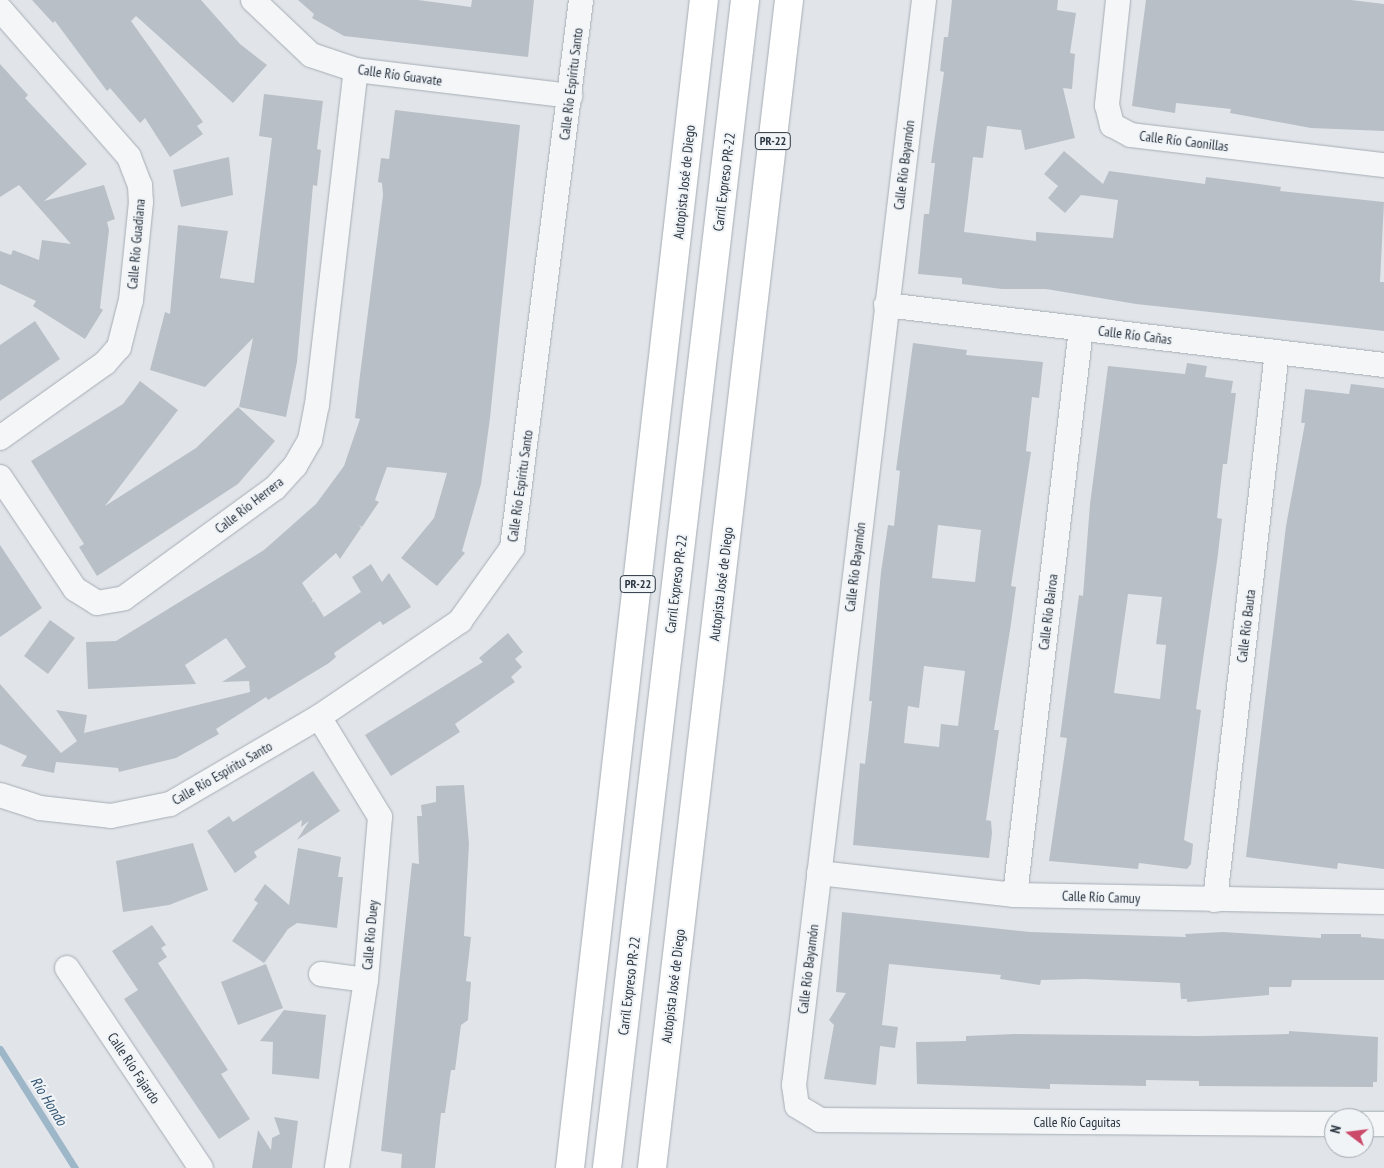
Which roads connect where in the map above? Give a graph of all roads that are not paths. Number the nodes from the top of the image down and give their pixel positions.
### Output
1 (253, 0) edge
2 (581, 0) edge
3 (704, 0) edge
4 (745, 0) edge
5 (789, 0) edge
6 (924, 0) edge
7 (1118, 0) edge
8 (0, 9) edge
9 (356, 70) junction
10 (570, 96) junction
11 (1384, 164) edge
12 (886, 305) junction
13 (1081, 329) junction
14 (1277, 352) junction
15 (1384, 365) edge
16 (0, 438) edge
17 (0, 477) edge
18 (319, 717) junction
19 (0, 795) edge
20 (819, 873) junction
21 (1015, 895) junction
22 (1215, 900) junction
23 (1384, 902) edge
24 (67, 968) dead end
25 (321, 974) dead end
26 (366, 980) junction
27 (820, 1120) joint
28 (1324, 1124) edge
29 (201, 1168) edge
30 (336, 1168) edge
31 (570, 1168) edge
32 (607, 1168) edge
33 (652, 1168) edge

1 - 9 street, Calle Río Guavate
2 - 10 street, Calle Río Espíritu Santo
3 - 31 highway, Autopista José de Diego / PR-22
4 - 32 highway, Carril Expreso PR-22
5 - 33 highway, Autopista José de Diego / PR-22
6 - 12 street, Calle Río Bayamón
7 - 11 street, Calle Río Caonillas
8 - 16 street, Calle Río Guadiana
9 - 10 street, Calle Río Guavate
9 - 17 street, Calle Río Herrera
10 - 18 street, Calle Río Espíritu Santo
12 - 13 street, Calle Río Cañas
12 - 20 street, Calle Río Bayamón
13 - 14 street, Calle Río Cañas
13 - 21 street, Calle Río Bairoa
14 - 15 street, Calle Río Cañas
14 - 22 street, Calle Río Bauta
18 - 19 street, Calle Río Espíritu Santo
18 - 26 street, Calle Río Duey
20 - 21 street, Calle Río Camuy
20 - 27 street, Calle Río Bayamón
21 - 22 street, Calle Río Camuy
22 - 23 street, Calle Río Camuy
24 - 29 street, Calle Río Fajardo
25 - 26 street
26 - 30 street, Calle Río Duey
27 - 28 street, Calle Río Caguitas

